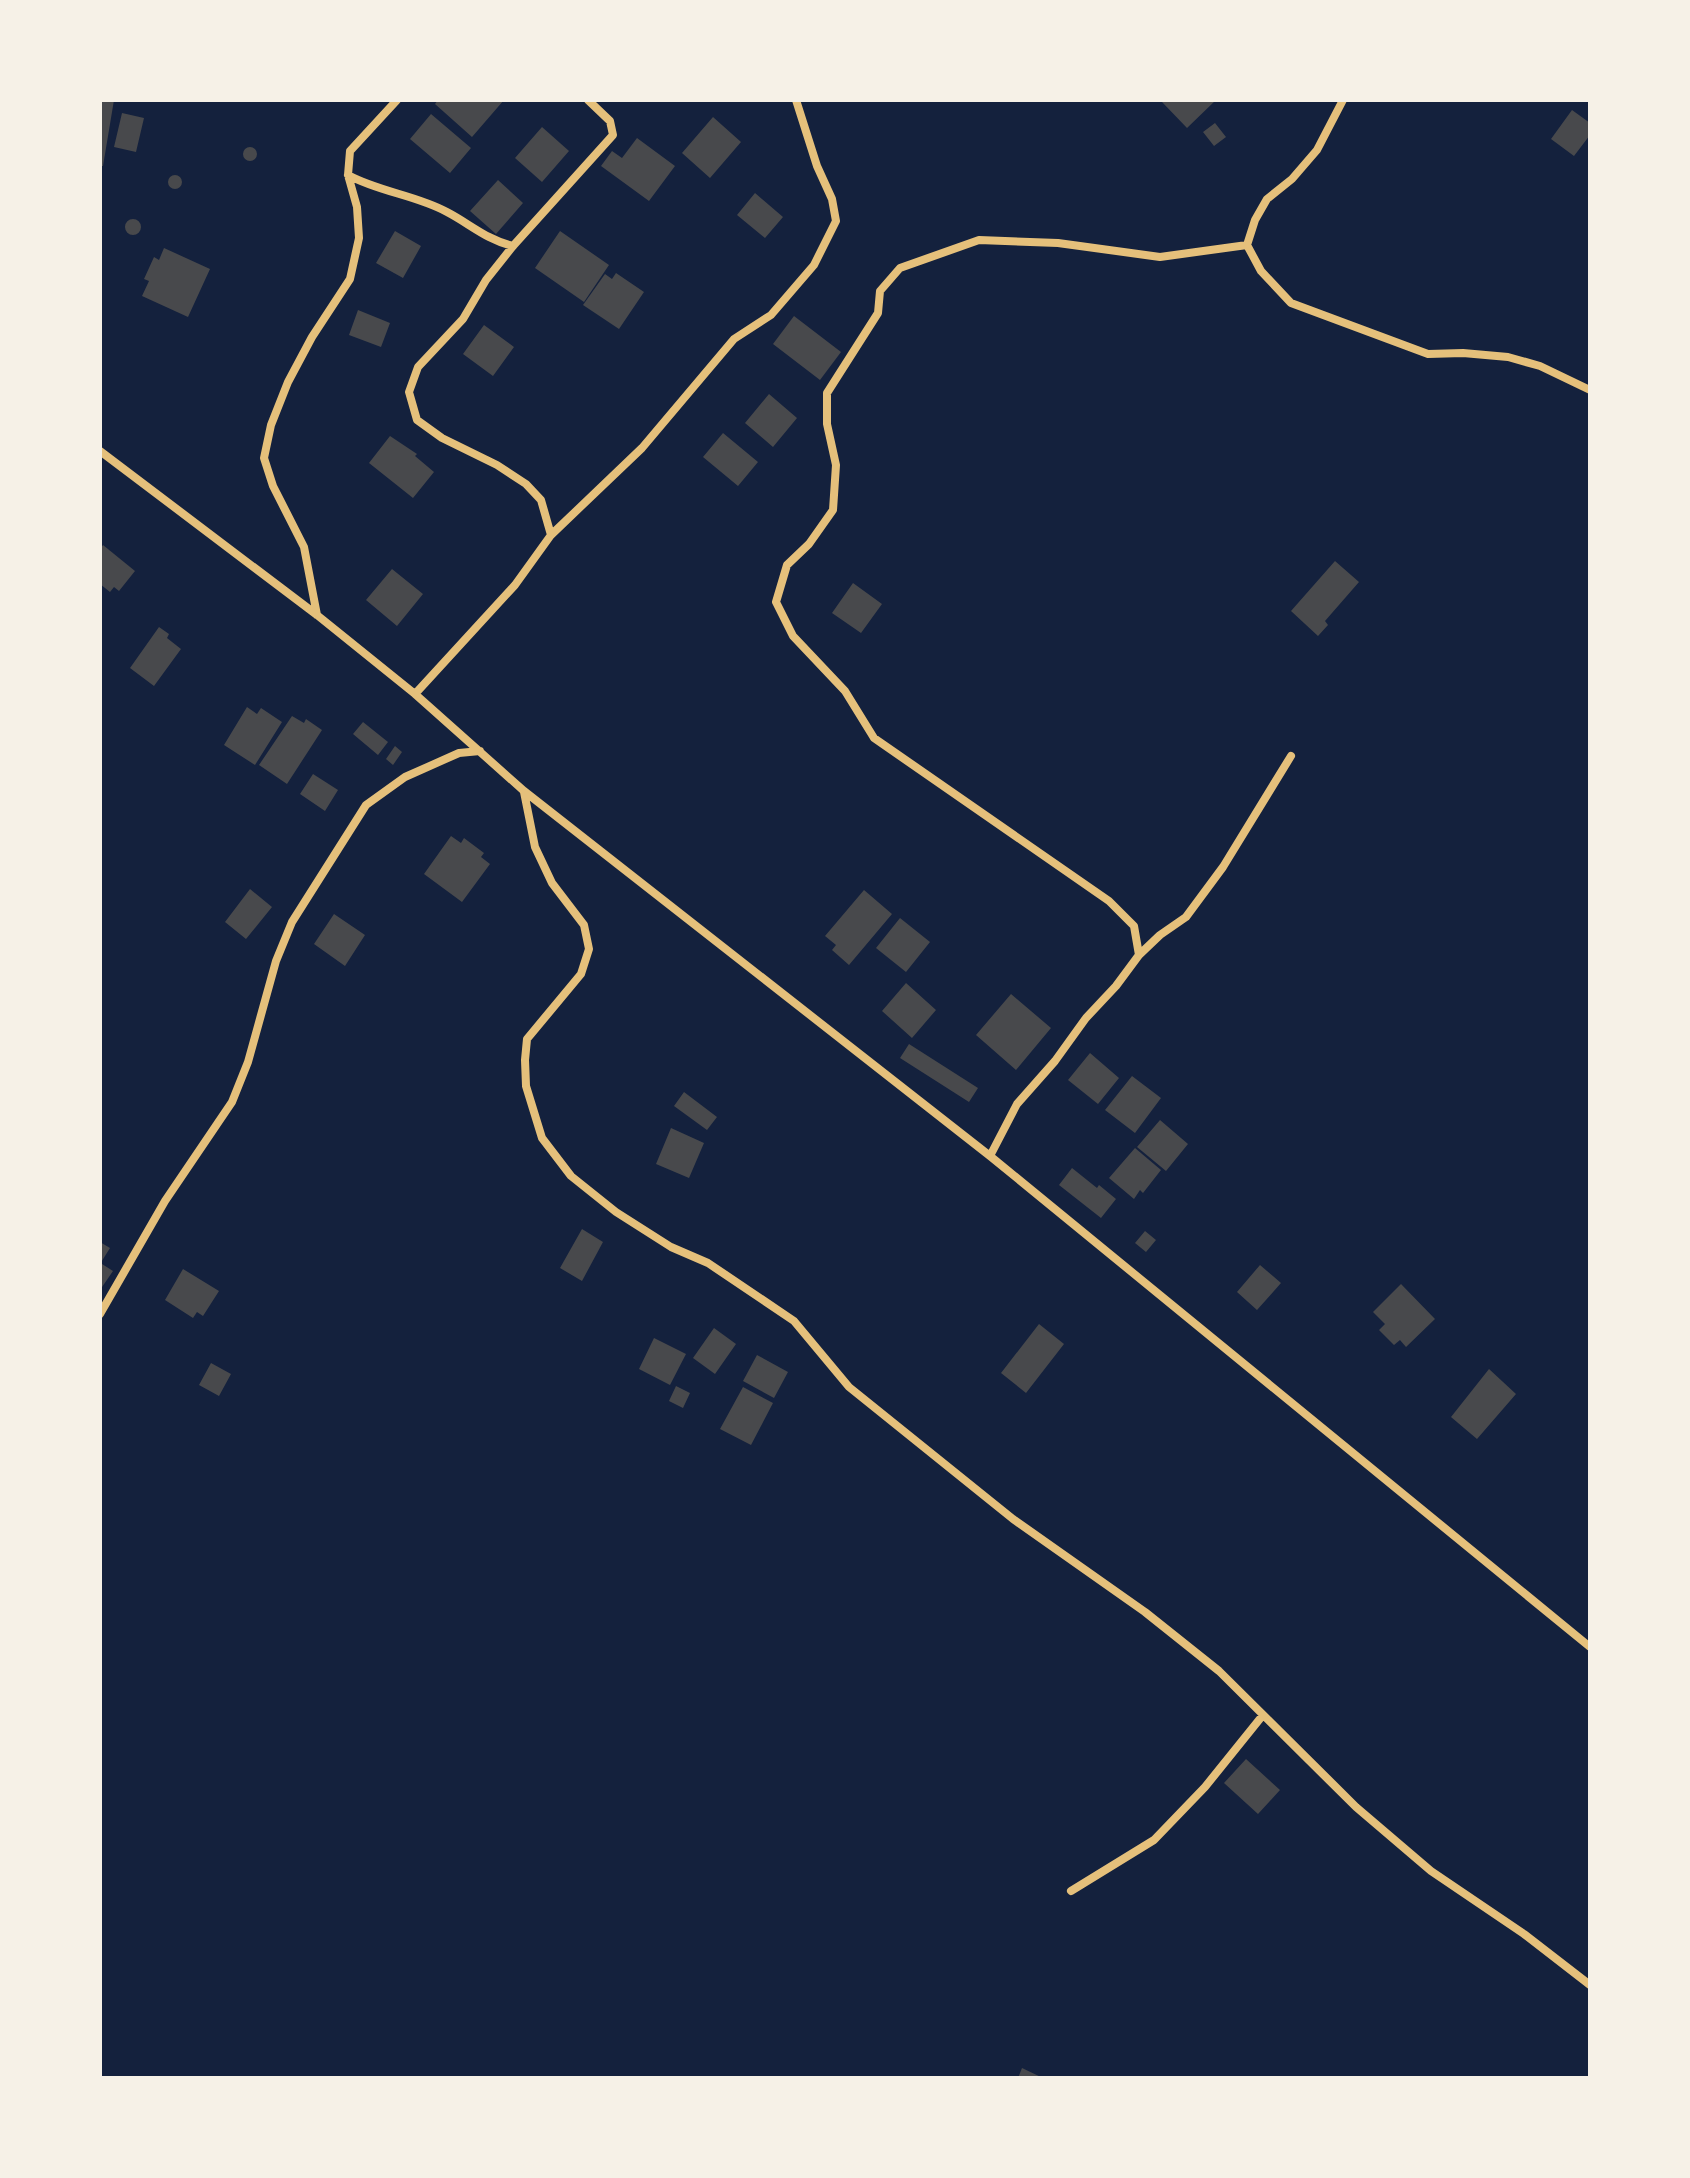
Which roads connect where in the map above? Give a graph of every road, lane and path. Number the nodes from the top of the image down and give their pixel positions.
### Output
1 (397, 100) edge
2 (588, 100) edge
3 (796, 100) edge
4 (1343, 100) edge
5 (348, 175) junction
6 (1247, 245) junction
7 (513, 246) junction
8 (1590, 390) edge
9 (100, 451) edge
10 (551, 535) junction
11 (317, 615) junction
12 (415, 694) junction
13 (480, 751) junction
14 (1291, 756) dead end
15 (524, 791) junction
16 (1139, 955) junction
17 (990, 1156) junction
18 (100, 1314) edge
19 (1590, 1647) edge
20 (1263, 1715) junction
21 (1071, 1891) dead end
22 (1590, 1985) edge

1 - 5 street
2 - 7 street
3 - 10 street
4 - 6 street
5 - 7 street
5 - 11 street
6 - 8 street
6 - 16 street
7 - 10 street
9 - 11 street
10 - 12 street
11 - 12 street
12 - 13 street
13 - 15 street
13 - 18 street
14 - 16 street
15 - 17 street
15 - 20 street
16 - 17 street
17 - 19 street
20 - 21 street
20 - 22 street

